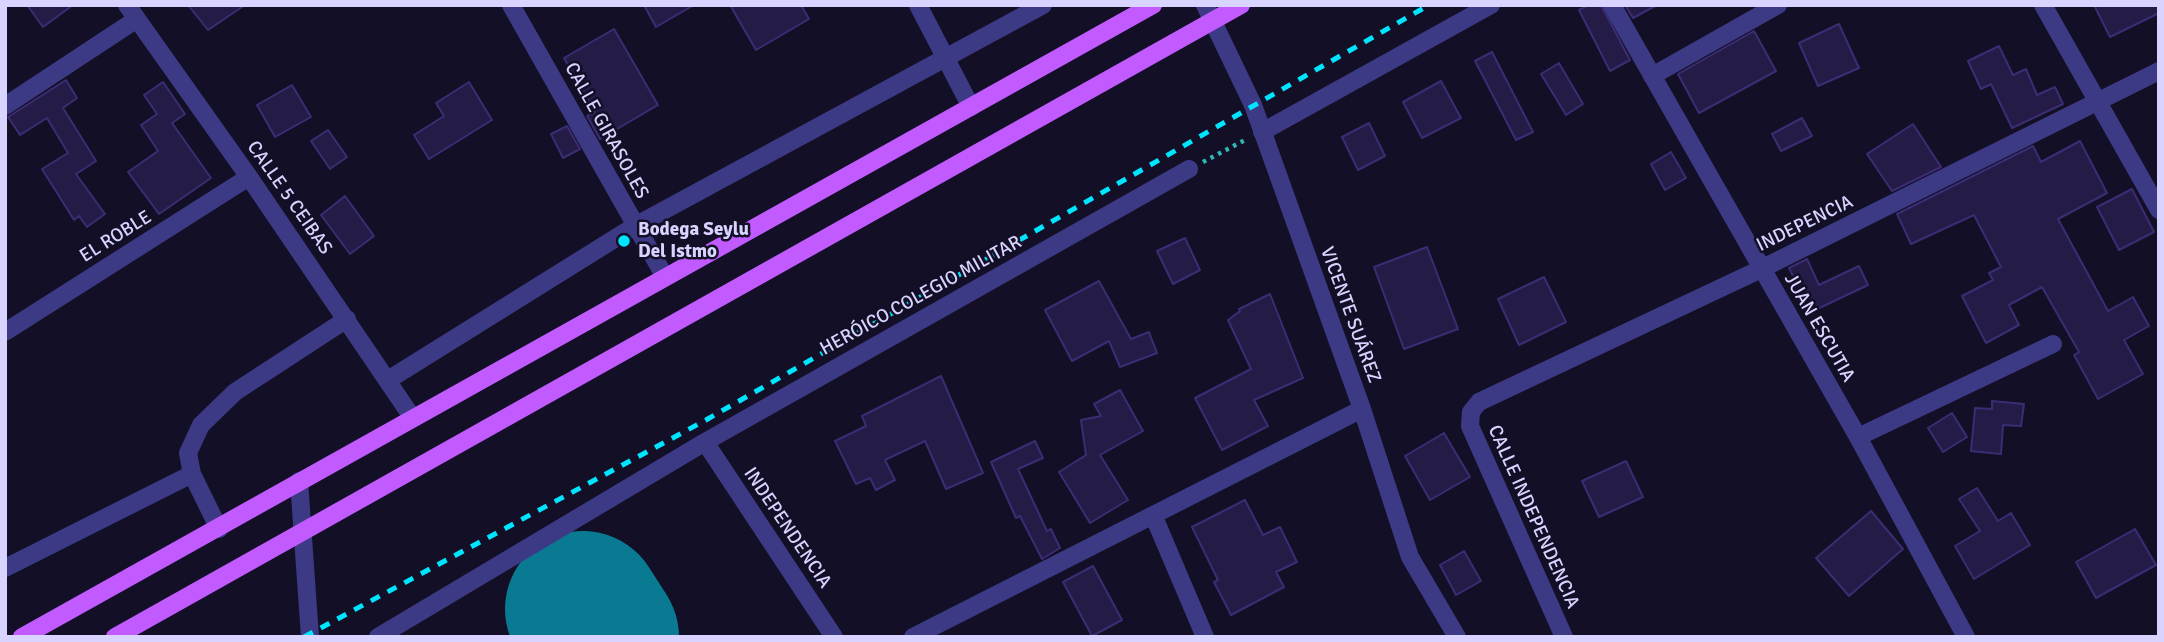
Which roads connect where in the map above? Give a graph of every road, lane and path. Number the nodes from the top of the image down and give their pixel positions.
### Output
1 (511, 5) edge
2 (918, 5) edge
3 (1044, 5) edge
4 (1153, 5) edge
5 (1241, 5) edge
6 (1491, 5) edge
7 (1612, 5) edge
8 (1778, 5) edge
9 (2043, 5) edge
10 (132, 12) edge
11 (1210, 13) edge
12 (945, 59) junction
13 (2159, 71) edge
14 (1652, 76) junction
15 (2098, 103) junction
16 (5, 106) edge
17 (971, 107) junction
18 (1262, 132) junction
19 (1189, 169) joint
20 (250, 177) junction
21 (2159, 210) edge
22 (635, 226) junction
23 (1761, 269) junction
24 (665, 277) junction
25 (347, 318) junction
26 (5, 332) edge
27 (2053, 344) dead end
28 (388, 380) junction
29 (1362, 409) junction
30 (1471, 412) joint
31 (412, 417) junction
32 (1858, 437) junction
33 (705, 442) junction
34 (192, 474) junction
35 (299, 481) junction
36 (1154, 517) junction
37 (219, 529) junction
38 (302, 532) junction
39 (5, 568) edge
40 (404, 631) edge
41 (22, 637) edge
42 (116, 637) edge
43 (310, 637) edge
44 (378, 637) edge
45 (834, 637) edge
46 (913, 637) edge
47 (1205, 637) edge
48 (1457, 637) edge
49 (1564, 637) edge
50 (1966, 637) edge

1 - 22 street, CALLE GIRASOLES
2 - 12 street
3 - 12 street
4 - 17 main road
5 - 11 main road
6 - 18 street
7 - 14 street, JUAN ESCUTIA
8 - 14 street
9 - 15 street
10 - 16 street
10 - 20 street, CALLE 5 CEIBAS
11 - 18 street, VICENTE SUÁREZ
11 - 38 main road
12 - 17 street
12 - 22 street
13 - 15 street, INDEPENCIA
14 - 23 street, JUAN ESCUTIA
15 - 21 street
15 - 23 street, INDEPENCIA
17 - 24 main road
18 - 19 path
18 - 29 street, VICENTE SUÁREZ
19 - 33 street, HERÓICO COLEGIO MILITAR
20 - 25 street, CALLE 5 CEIBAS
20 - 26 street, EL ROBLE
22 - 24 street, CALLE GIRASOLES
22 - 28 street
23 - 30 street, INDEPENCIA
23 - 32 street, JUAN ESCUTIA
24 - 31 main road
25 - 28 street, CALLE 5 CEIBAS
25 - 34 street
27 - 32 street
28 - 31 street, CALLE 5 CEIBAS
29 - 36 street
29 - 48 street, VICENTE SUÁREZ
30 - 49 street, CALLE INDEPENDENCIA
31 - 35 main road
32 - 50 street, JUAN ESCUTIA
33 - 40 street, HERÓICO COLEGIO MILITAR
33 - 45 street, INDEPENDENCIA
34 - 37 street
34 - 39 street
35 - 37 main road
35 - 38 street
36 - 46 street
36 - 47 street
37 - 41 main road
38 - 42 main road
38 - 43 street
40 - 44 street, HERÓICO COLEGIO MILITAR

